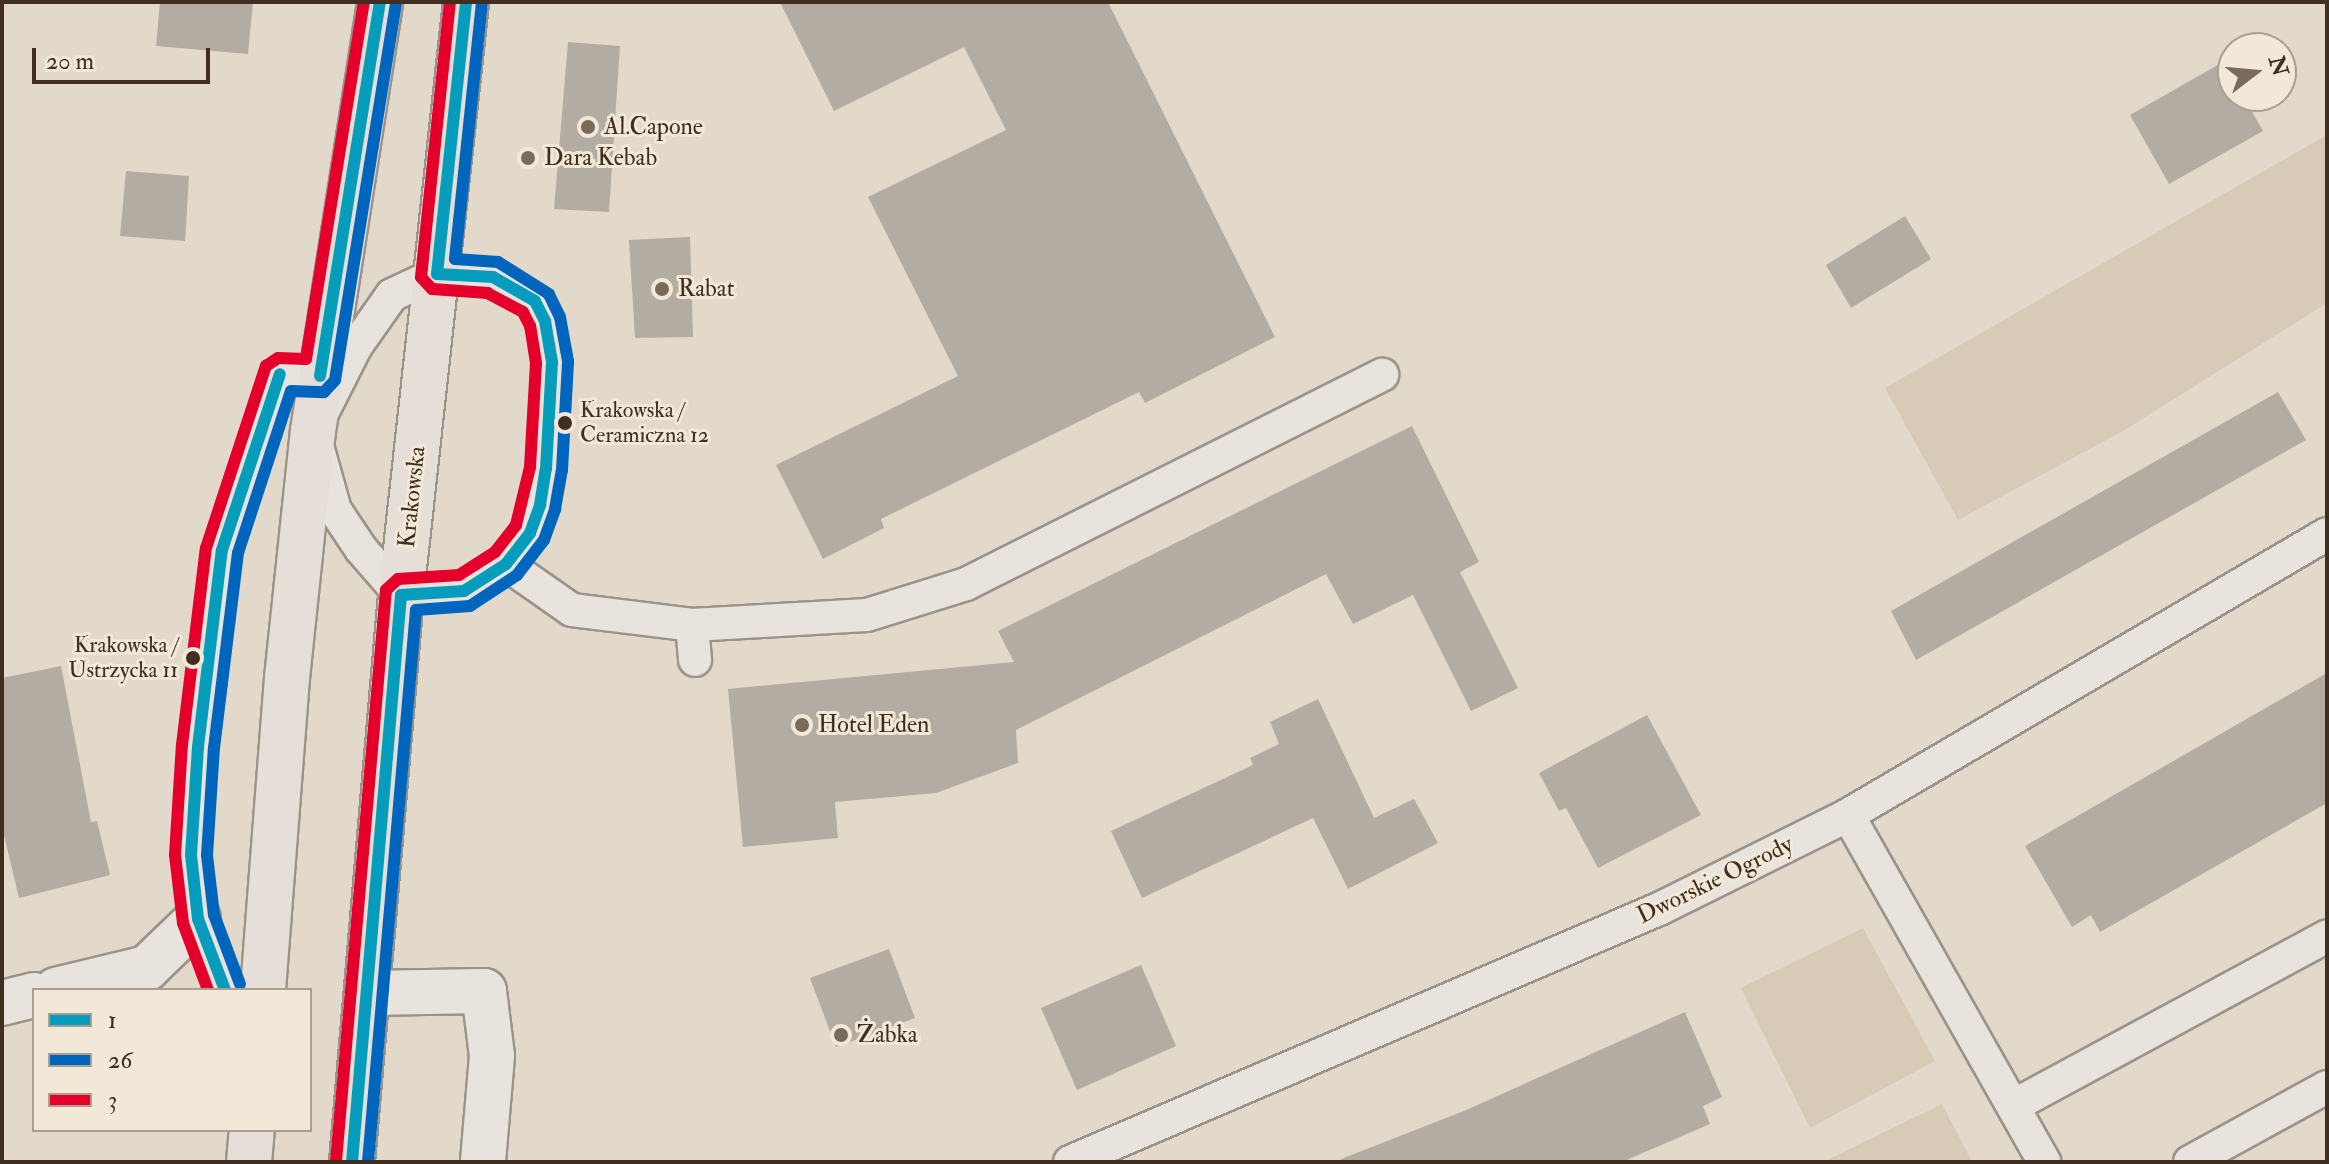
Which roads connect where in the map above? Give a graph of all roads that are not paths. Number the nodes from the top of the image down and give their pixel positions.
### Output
1 (380, 2) edge
2 (466, 2) edge
3 (437, 274) junction
4 (300, 375) junction
5 (1382, 375) dead end
6 (313, 431) junction
7 (2327, 534) edge
8 (506, 564) junction
9 (401, 595) junction
10 (692, 625) junction
11 (695, 660) dead end
12 (1848, 815) junction
13 (198, 919) junction
14 (2327, 936) edge
15 (64, 988) edge
16 (224, 988) edge
17 (263, 988) edge
18 (368, 993) junction
19 (32, 996) edge
20 (2, 1003) edge
21 (2327, 1087) edge
22 (2013, 1106) junction
23 (252, 1132) edge
24 (249, 1162) edge
25 (352, 1162) edge
26 (483, 1162) edge
27 (1070, 1162) edge
28 (2044, 1162) edge
29 (2190, 1162) edge

1 - 4 main road
2 - 3 main road, Krakowska
3 - 6 lane
3 - 8 lane
3 - 9 main road, Krakowska
4 - 6 main road
4 - 13 lane
5 - 10 lane
6 - 9 lane
6 - 17 main road
7 - 12 lane, Dworskie Ogrody
8 - 9 lane
8 - 10 lane
9 - 18 main road, Krakowska
10 - 11 lane
12 - 22 lane
12 - 27 lane, Dworskie Ogrody
13 - 15 street
13 - 16 lane
14 - 22 lane
18 - 25 main road, Krakowska
18 - 26 street
19 - 20 street
21 - 29 lane
22 - 28 lane
23 - 24 main road

